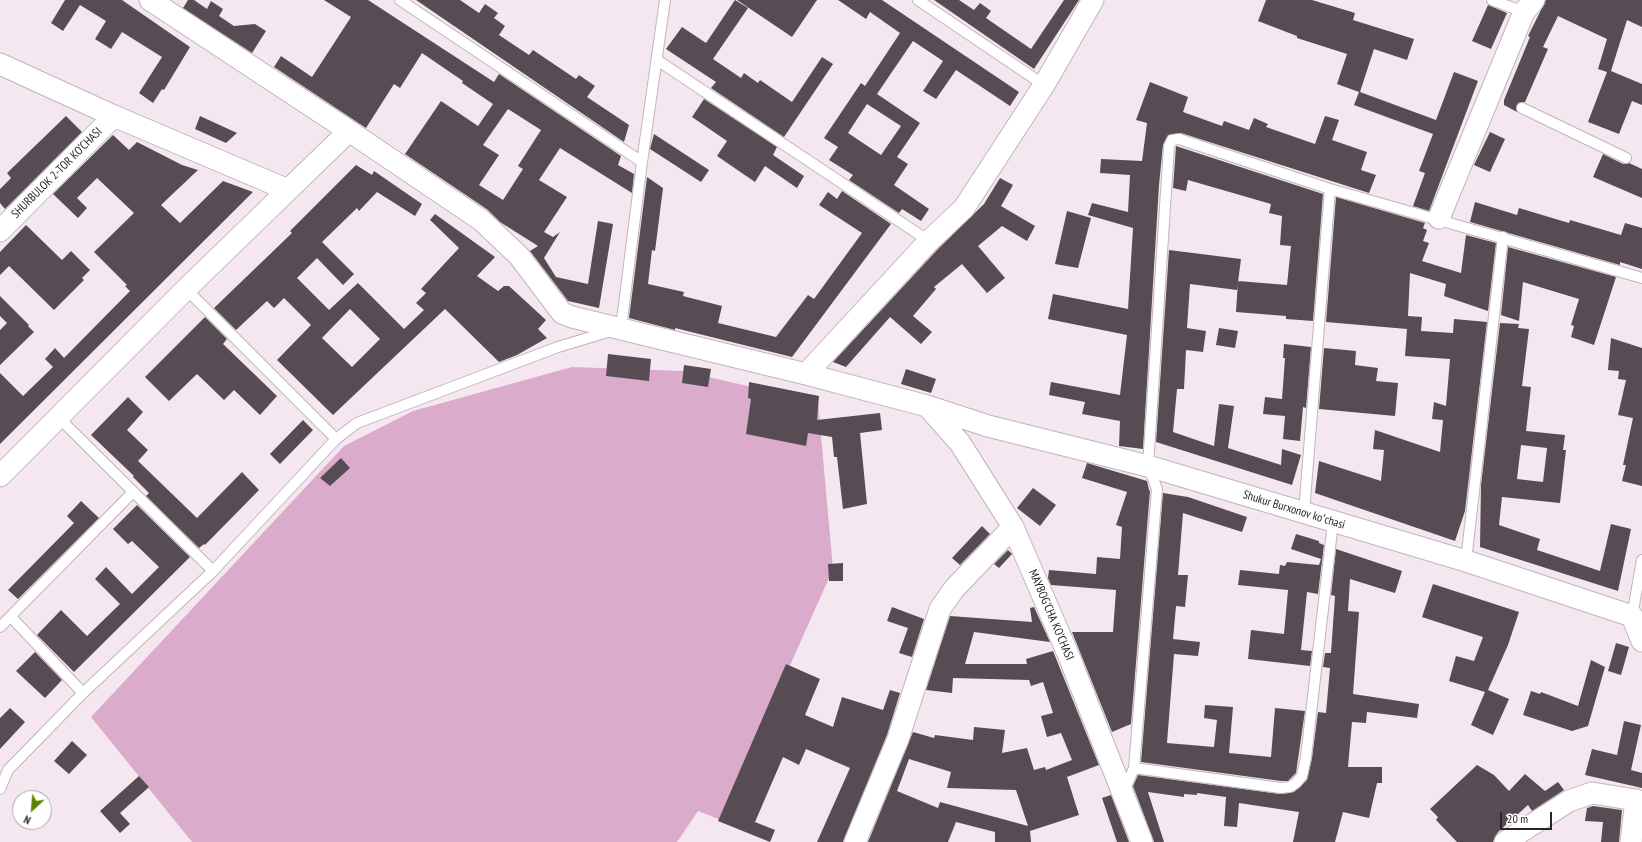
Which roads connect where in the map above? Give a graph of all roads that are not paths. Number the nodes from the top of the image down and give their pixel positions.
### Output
1 (150, 0) edge
2 (400, 0) edge
3 (666, 0) edge
4 (918, 0) edge
5 (1094, 0) edge
6 (1492, 0) edge
7 (1529, 6) edge
8 (657, 60) junction
9 (0, 64) edge
10 (1044, 85) junction
11 (1522, 108) dead end
12 (114, 116) junction
13 (350, 131) junction
14 (1626, 158) dead end
15 (642, 162) junction
16 (1330, 189) junction
17 (288, 190) junction
18 (1439, 218) junction
19 (0, 231) edge
20 (1503, 237) junction
21 (929, 241) junction
22 (1642, 278) edge
23 (186, 290) junction
24 (621, 328) junction
25 (806, 374) junction
26 (927, 406) junction
27 (58, 417) junction
28 (336, 439) junction
29 (1148, 466) junction
30 (0, 476) edge
31 (134, 492) junction
32 (1304, 512) junction
33 (1333, 522) junction
34 (1013, 527) junction
35 (1642, 560) edge
36 (1466, 561) junction
37 (213, 572) junction
38 (1637, 616) edge
39 (11, 617) junction
40 (0, 627) edge
41 (1642, 641) edge
42 (83, 693) junction
43 (1134, 768) junction
44 (0, 789) edge
45 (1123, 793) junction
46 (1639, 801) edge
47 (855, 842) edge
48 (1142, 842) edge
49 (1506, 842) edge
50 (1631, 842) edge

1 - 13 street, Shukur Burxonov koʻchasi
2 - 15 lane
3 - 8 lane
4 - 10 lane
5 - 10 street
6 - 7 lane
7 - 18 street
8 - 15 lane
8 - 21 lane
9 - 12 street
10 - 21 street
11 - 14 lane
12 - 17 street
12 - 19 street, SHURBULOK 2-TOR KO‘CHASI
13 - 17 street
13 - 24 street, Shukur Burxonov koʻchasi
15 - 24 lane
16 - 18 lane
16 - 29 lane
16 - 32 lane
17 - 23 street
18 - 20 lane
20 - 22 lane
20 - 36 lane
21 - 25 street
23 - 27 street
23 - 28 lane
24 - 25 street, Shukur Burxonov koʻchasi
24 - 28 lane
25 - 26 street, Shukur Burxonov koʻchasi
26 - 29 street, Shukur Burxonov koʻchasi
26 - 34 street, MAYBOG'CHA KO'CHASI
27 - 30 street
27 - 31 lane
28 - 37 lane
29 - 32 street, Shukur Burxonov koʻchasi
29 - 43 lane
31 - 37 lane
31 - 39 lane
32 - 33 street, Shukur Burxonov koʻchasi
33 - 36 street, Shukur Burxonov koʻchasi
33 - 43 lane
34 - 45 street, MAYBOG'CHA KO'CHASI
34 - 47 street
35 - 38 lane
36 - 38 street, Shukur Burxonov koʻchasi
37 - 42 lane
38 - 41 street
39 - 40 lane
39 - 42 lane
42 - 44 lane
43 - 45 lane
45 - 48 street, MAYBOG'CHA KO'CHASI
46 - 49 street
46 - 50 street

